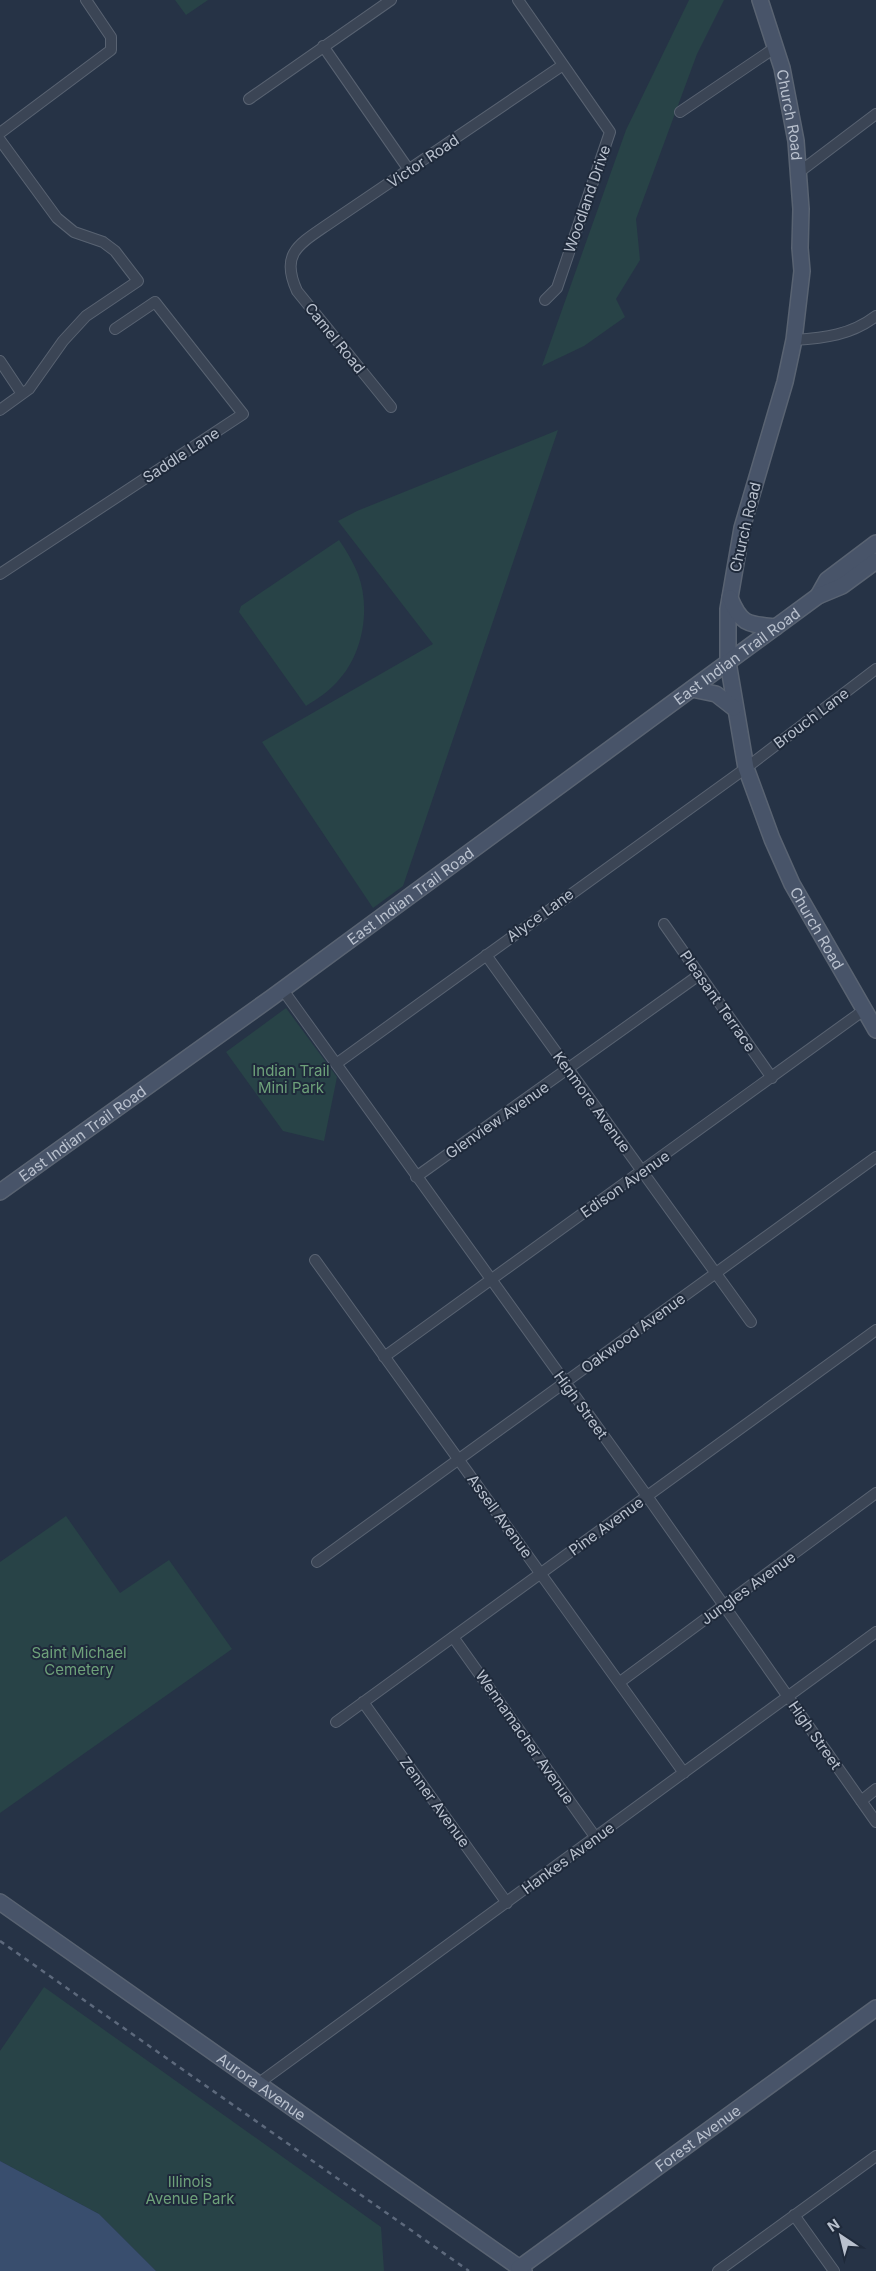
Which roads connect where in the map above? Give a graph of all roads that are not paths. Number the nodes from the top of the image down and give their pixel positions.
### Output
1 (86, 0) edge
2 (391, 0) edge
3 (518, 0) edge
4 (760, 0) edge
5 (323, 46) junction
6 (776, 47) junction
7 (563, 65) junction
8 (249, 99) dead end
9 (680, 112) dead end
10 (876, 114) edge
11 (0, 133) edge
12 (0, 140) edge
13 (409, 170) junction
14 (798, 173) junction
15 (290, 263) joint
16 (545, 300) dead end
17 (876, 316) edge
18 (114, 329) dead end
19 (794, 340) junction
20 (0, 361) edge
21 (22, 394) junction
22 (391, 407) dead end
23 (0, 410) edge
24 (876, 543) edge
25 (876, 561) edge
26 (0, 574) edge
27 (818, 596) junction
28 (730, 597) junction
29 (776, 626) junction
30 (728, 662) junction
31 (876, 668) edge
32 (692, 689) junction
33 (734, 708) junction
34 (746, 768) junction
35 (664, 924) dead end
36 (486, 955) junction
37 (699, 975) junction
38 (282, 990) junction
39 (864, 1010) junction
40 (876, 1030) edge
41 (336, 1064) junction
42 (568, 1069) junction
43 (772, 1078) junction
44 (876, 1157) edge
45 (643, 1172) junction
46 (416, 1177) junction
47 (0, 1192) edge
48 (315, 1260) dead end
49 (716, 1273) junction
50 (490, 1280) junction
51 (751, 1322) dead end
52 (876, 1330) edge
53 (384, 1357) junction
54 (565, 1382) junction
55 (459, 1459) junction
56 (876, 1493) edge
57 (647, 1496) junction
58 (317, 1562) dead end
59 (541, 1573) junction
60 (724, 1606) junction
61 (876, 1632) edge
62 (453, 1637) junction
63 (620, 1682) junction
64 (789, 1696) junction
65 (363, 1702) junction
66 (336, 1722) dead end
67 (684, 1773) junction
68 (876, 1789) edge
69 (861, 1800) junction
70 (876, 1822) edge
71 (596, 1838) junction
72 (0, 1902) edge
73 (507, 1903) junction
74 (876, 2008) edge
75 (259, 2083) junction
76 (876, 2156) edge
77 (794, 2216) junction
78 (522, 2269) edge
79 (718, 2271) edge
80 (834, 2271) edge

1 - 11 street
2 - 5 street
3 - 7 street, Woodland Drive
4 - 6 main road, Church Road
5 - 8 street
5 - 13 street
6 - 9 street
6 - 14 main road, Church Road
7 - 13 street, Victor Road
7 - 16 street, Woodland Drive
10 - 14 street
12 - 21 street
13 - 15 street, Victor Road
14 - 19 main road, Church Road
15 - 22 street, Camel Road
17 - 19 street
18 - 26 street, Saddle Lane
19 - 28 main road, Church Road
20 - 21 street
21 - 23 street
24 - 27 main road, East Indian Trail Road
25 - 27 main road, East Indian Trail Road
27 - 29 main road, East Indian Trail Road
28 - 29 main road
28 - 30 main road, Church Road
29 - 30 main road, East Indian Trail Road
30 - 32 main road, East Indian Trail Road
30 - 33 main road, Church Road
31 - 34 street, Brouch Lane
32 - 33 main road
32 - 38 main road, East Indian Trail Road
33 - 34 main road, Church Road
34 - 36 street, Alyce Lane
34 - 39 main road, Church Road
35 - 37 street, Pleasant Terrace
36 - 41 street, Alyce Lane
36 - 42 street, Kenmore Avenue
37 - 42 street, Glenview Avenue
37 - 43 street, Pleasant Terrace
38 - 41 street, High Street
38 - 47 main road, East Indian Trail Road
39 - 40 main road, Church Road
39 - 43 street, Edison Avenue
41 - 46 street, High Street
42 - 45 street, Kenmore Avenue
42 - 46 street, Glenview Avenue
43 - 45 street, Edison Avenue
44 - 49 street, Oakwood Avenue
45 - 49 street, Kenmore Avenue
45 - 50 street, Edison Avenue
46 - 50 street, High Street
48 - 53 street, Assell Avenue
49 - 51 street, Kenmore Avenue
49 - 54 street, Oakwood Avenue
50 - 53 street, Edison Avenue
50 - 54 street, High Street
52 - 57 street, Pine Avenue
53 - 55 street, Assell Avenue
54 - 55 street, Oakwood Avenue
54 - 57 street, High Street
55 - 58 street, Oakwood Avenue
55 - 59 street, Assell Avenue
56 - 60 street, Jungles Avenue
57 - 59 street, Pine Avenue
57 - 60 street, High Street
59 - 62 street, Pine Avenue
59 - 63 street, Assell Avenue
60 - 63 street, Jungles Avenue
60 - 64 street, High Street
61 - 64 street, Hankes Avenue
62 - 65 street, Pine Avenue
62 - 71 street, Wennamacher Avenue
63 - 67 street, Assell Avenue
64 - 67 street, Hankes Avenue
64 - 69 street, High Street
65 - 66 street, Pine Avenue
65 - 73 street, Zenner Avenue
67 - 71 street, Hankes Avenue
68 - 69 street
69 - 70 street, High Street
71 - 73 street, Hankes Avenue
72 - 75 main road, Aurora Avenue
73 - 75 street, Hankes Avenue
74 - 78 main road, Forest Avenue
75 - 78 main road, Aurora Avenue
76 - 77 street
77 - 79 street
77 - 80 street

